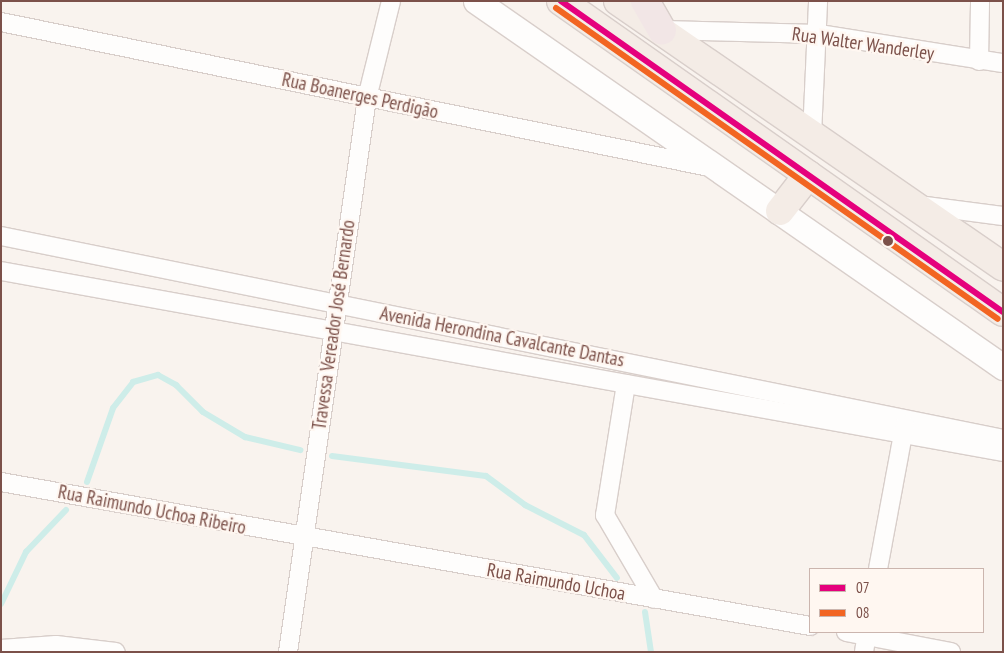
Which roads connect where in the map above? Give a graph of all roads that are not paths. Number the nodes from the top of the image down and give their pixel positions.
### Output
1 (391, 1) edge
2 (476, 1) edge
3 (561, 1) edge
4 (818, 1) edge
5 (980, 1) edge
6 (629, 2) edge
7 (1, 22) edge
8 (662, 30) junction
9 (818, 34) junction
10 (980, 61) junction
11 (1003, 64) edge
12 (367, 98) junction
13 (812, 135) junction
14 (720, 169) junction
15 (808, 175) junction
16 (911, 204) junction
17 (780, 211) junction
18 (1003, 216) edge
19 (1, 236) edge
20 (1003, 267) edge
21 (1, 271) edge
22 (337, 304) junction
23 (1003, 312) edge
24 (333, 329) junction
25 (1003, 367) edge
26 (626, 384) junction
27 (904, 427) junction
28 (1003, 439) edge
29 (1003, 452) edge
30 (1, 482) edge
31 (302, 538) junction
32 (878, 568) edge
33 (654, 599) junction
34 (809, 626) edge
35 (848, 633) edge
36 (866, 640) edge
37 (1, 649) edge
38 (35, 649) edge
39 (116, 652) edge
40 (288, 652) edge
41 (951, 652) edge

1 - 12 street, Travessa Vereador José Bernardo
2 - 14 street
3 - 15 main road
4 - 9 street
5 - 10 street
6 - 8 highway
7 - 12 street, Rua Boanerges Perdigão
8 - 9 street, Rua Walter Wanderley
8 - 13 main road
9 - 10 street, Rua Walter Wanderley
9 - 13 street
10 - 11 street, Rua Walter Wanderley
12 - 14 street, Rua Boanerges Perdigão
12 - 22 street, Travessa Vereador José Bernardo
13 - 16 main road
14 - 17 street
15 - 17 main road
15 - 23 main road
16 - 18 street
16 - 20 main road
17 - 25 street
19 - 22 street, Avenida Herondina Cavalcante Dantas
21 - 24 street, Avenida Herondina Cavalcante Dantas
22 - 24 street, Travessa Vereador José Bernardo
22 - 27 street, Avenida Herondina Cavalcante Dantas
24 - 26 street, Avenida Herondina Cavalcante Dantas
24 - 31 street, Travessa Vereador José Bernardo
26 - 27 street, Avenida Herondina Cavalcante Dantas
26 - 33 street
27 - 28 street, Avenida Herondina Cavalcante Dantas
27 - 29 street, Avenida Herondina Cavalcante Dantas
27 - 32 street
30 - 31 street, Rua Raimundo Uchoa Ribeiro
31 - 33 street, Rua Raimundo Uchoa
31 - 40 street, Travessa Vereador José Bernardo
33 - 34 street, Rua Raimundo Uchoa
35 - 36 street
36 - 41 street
37 - 38 street
38 - 39 street

